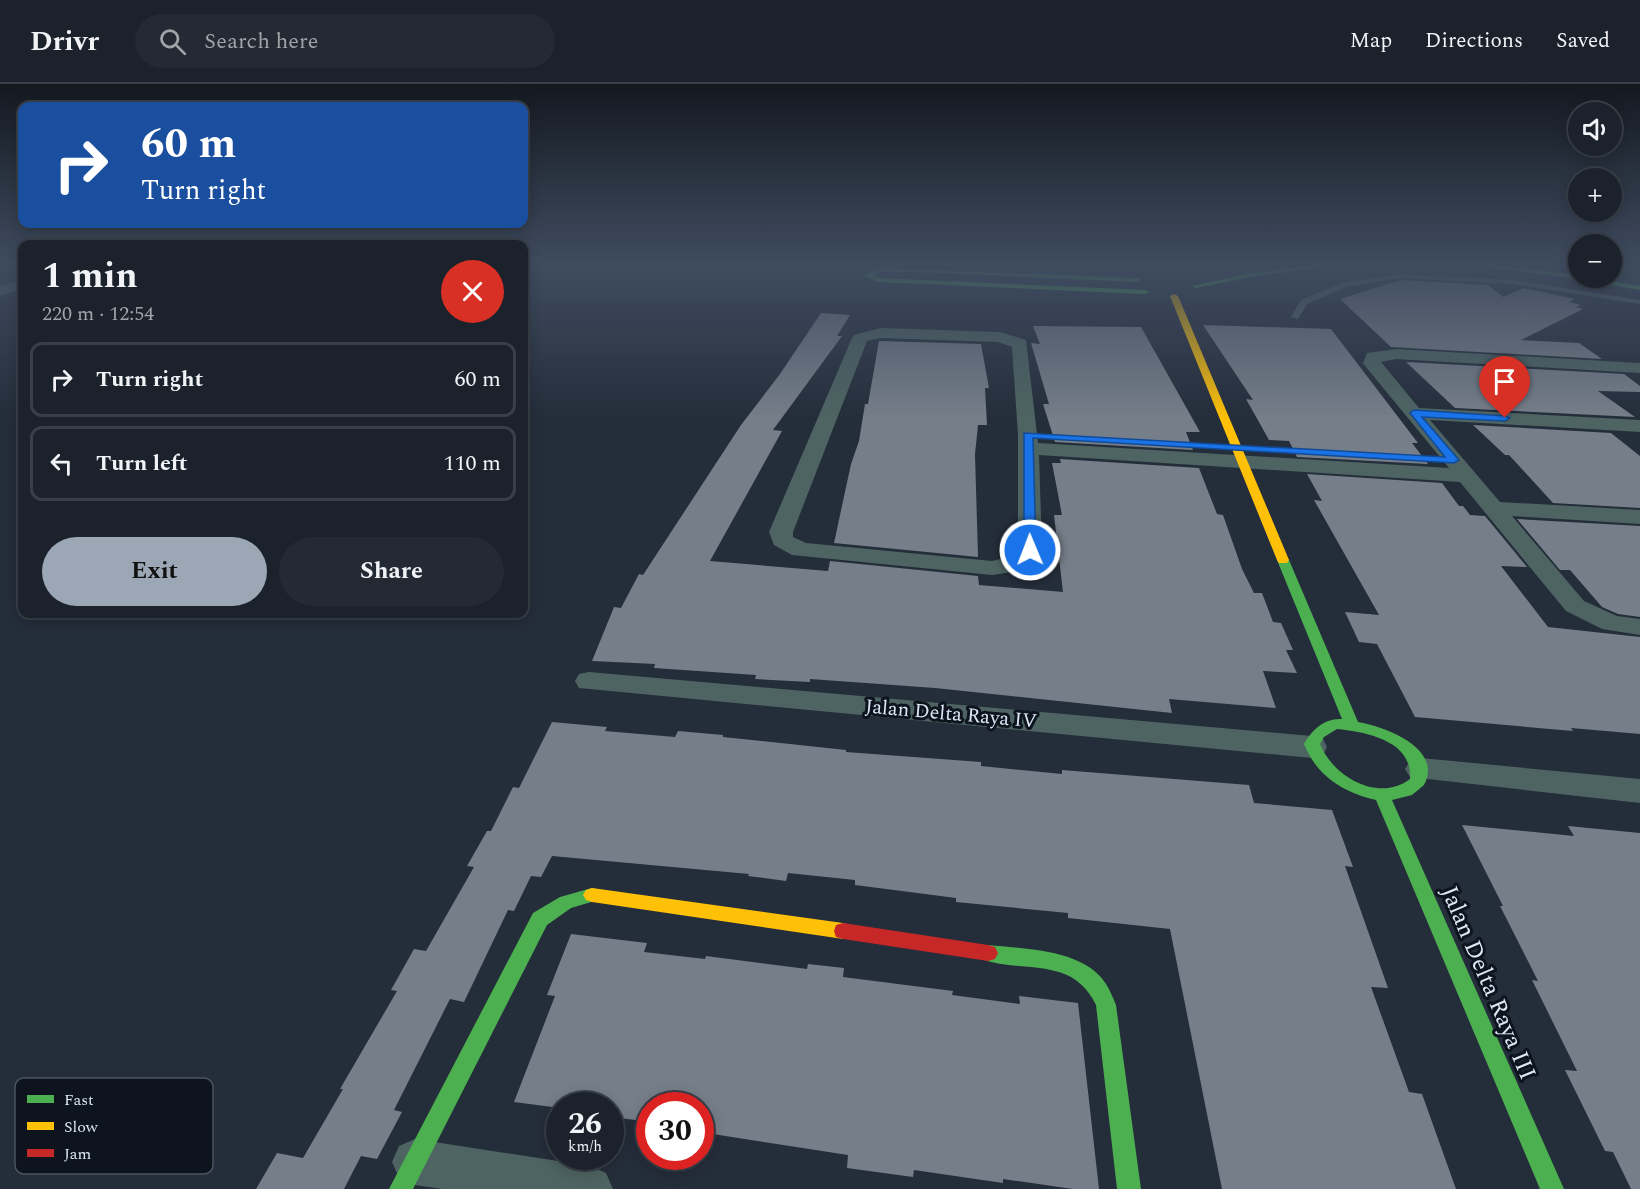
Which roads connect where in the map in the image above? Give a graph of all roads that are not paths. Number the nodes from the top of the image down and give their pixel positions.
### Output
1 (1182, 316) edge
2 (1640, 368) edge
3 (1414, 413) junction
4 (1640, 426) edge
5 (1028, 442) junction
6 (1239, 454) junction
7 (1460, 468) junction
8 (1494, 508) junction
9 (1640, 517) edge
10 (1640, 627) edge
11 (589, 681) dead end
12 (1351, 724) junction
13 (1312, 747) junction
14 (1421, 769) junction
15 (1640, 791) edge
16 (1382, 795) junction
17 (408, 1175) edge
18 (590, 1189) edge
19 (1130, 1189) edge
20 (1551, 1189) edge

1 - 6 street
2 - 3 street
3 - 4 street
3 - 7 street
5 - 5 street
5 - 6 street
6 - 7 street
6 - 12 street
7 - 8 street
8 - 9 street
8 - 10 street
11 - 13 street, Jalan Delta Raya IV
12 - 13 street
12 - 14 street
13 - 16 street
14 - 15 street
14 - 16 street
16 - 20 street, Jalan Delta Raya III
17 - 18 street
17 - 19 street

